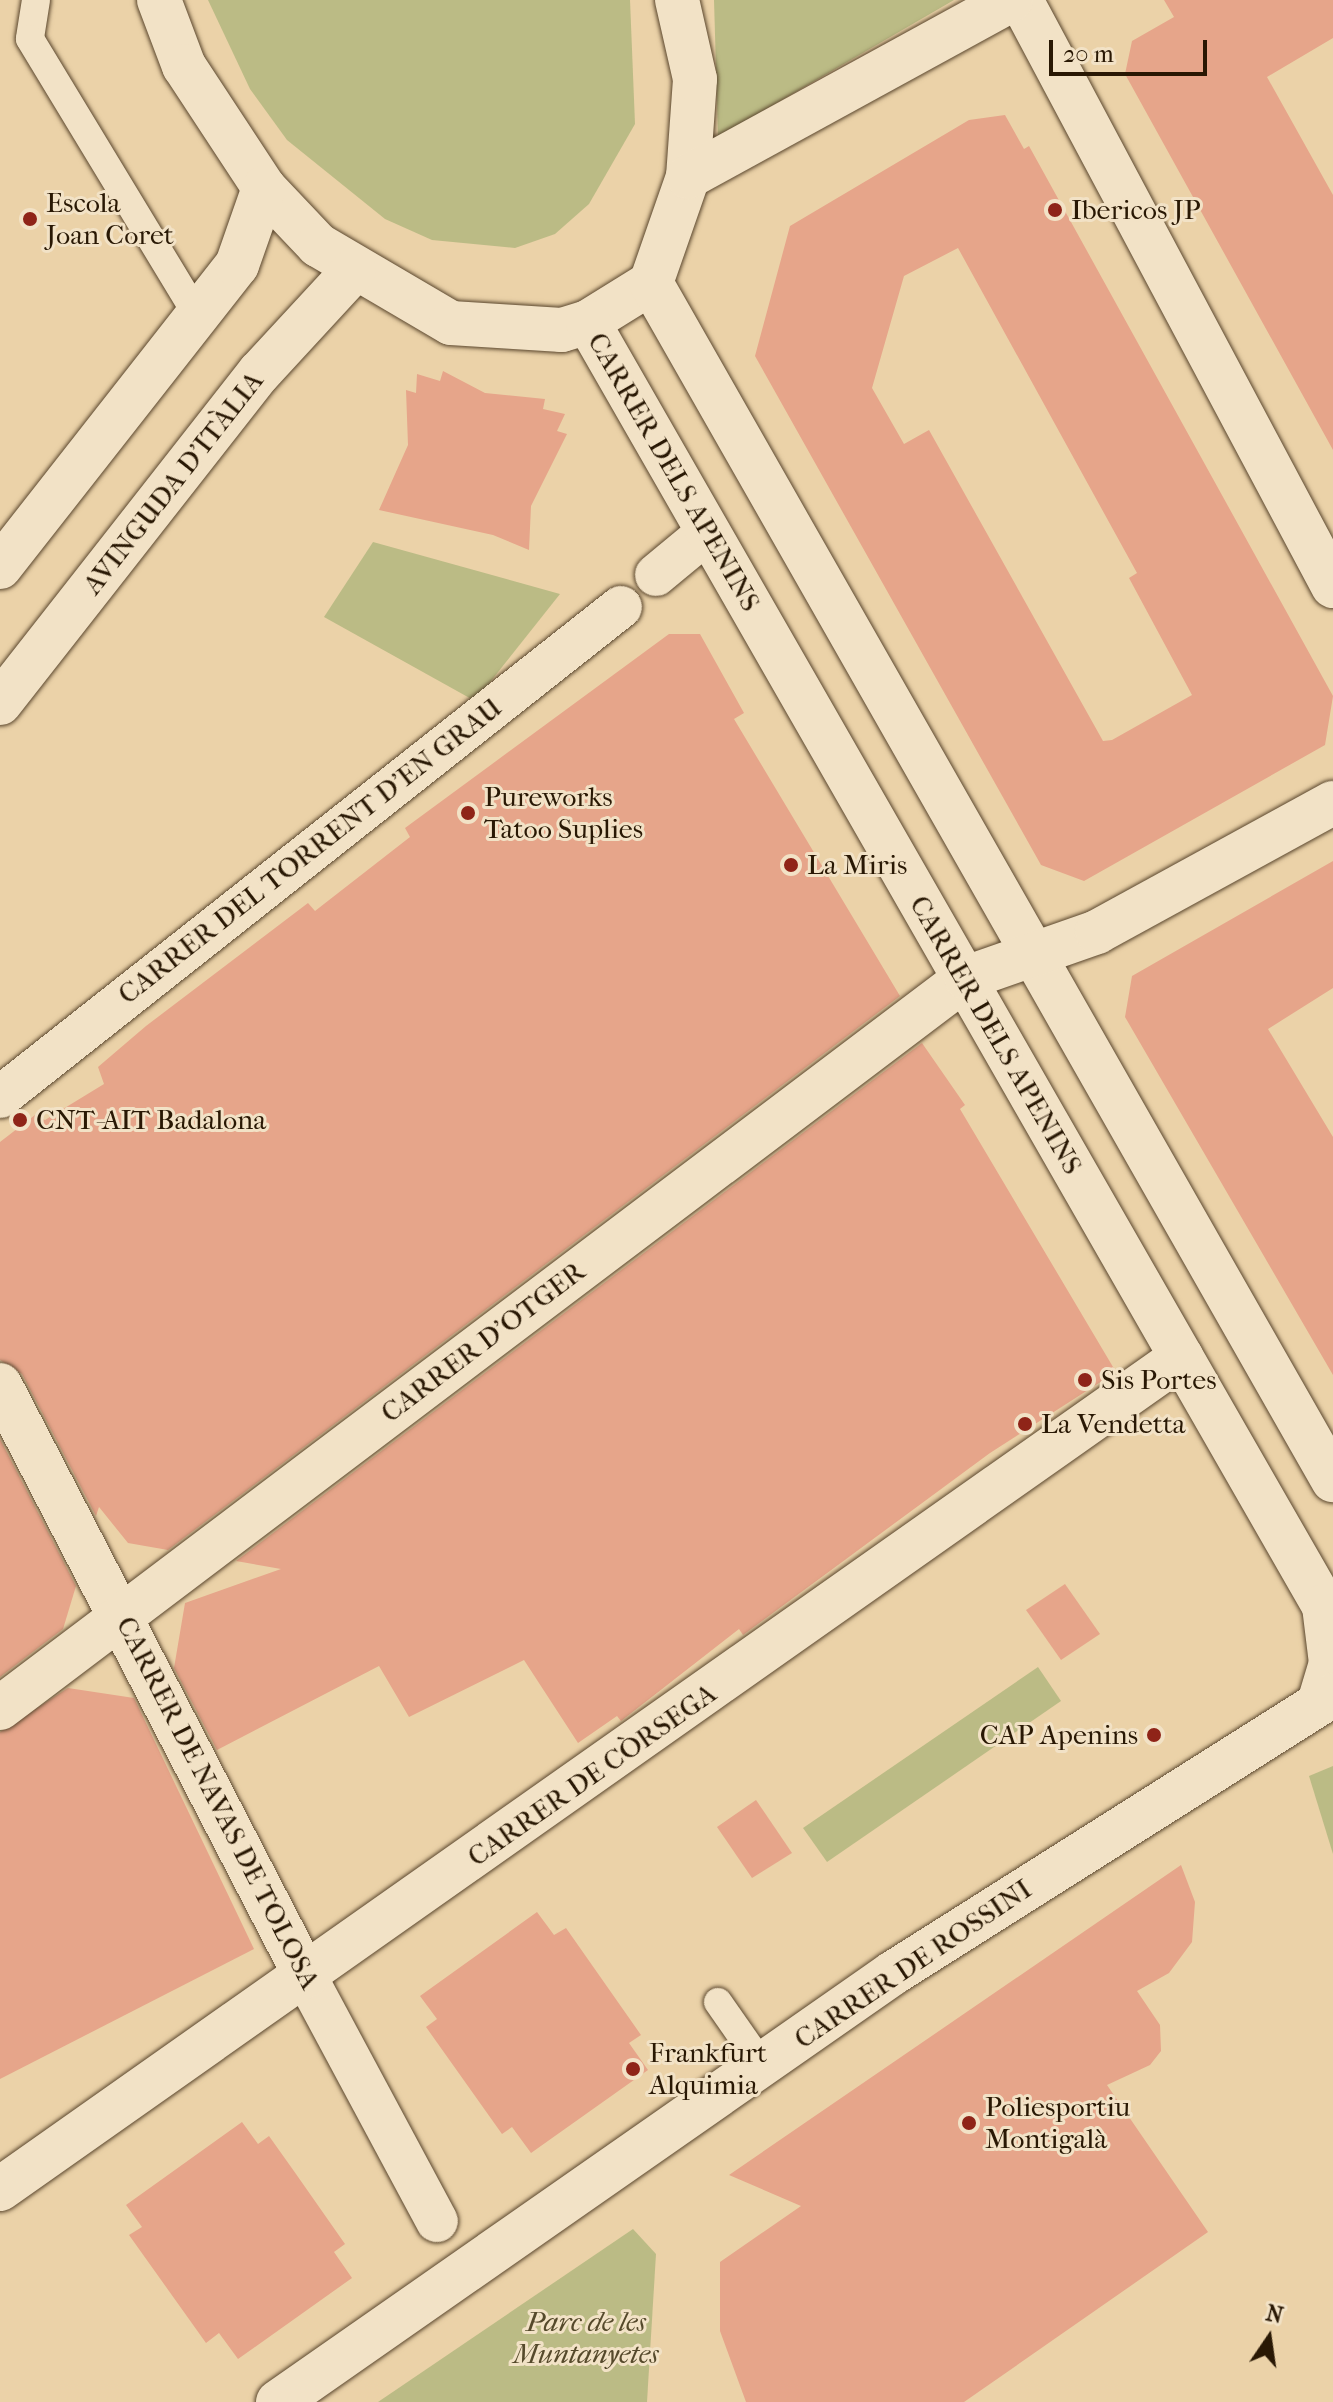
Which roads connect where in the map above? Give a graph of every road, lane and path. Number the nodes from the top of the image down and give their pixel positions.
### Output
1 (36, 0) edge
2 (159, 0) edge
3 (677, 0) edge
4 (1011, 0) edge
5 (1021, 0) edge
6 (688, 177) junction
7 (264, 188) junction
8 (354, 270) junction
9 (651, 283) junction
10 (197, 315) junction
11 (588, 322) junction
12 (708, 532) junction
13 (0, 567) edge
14 (656, 575) dead end
15 (1333, 586) edge
16 (621, 607) dead end
17 (0, 703) edge
18 (1333, 803) edge
19 (1038, 959) junction
20 (966, 978) junction
21 (0, 1097) edge
22 (1181, 1357) junction
23 (0, 1385) edge
24 (1333, 1480) edge
25 (122, 1613) junction
26 (1326, 1699) edge
27 (0, 1708) edge
28 (306, 1977) junction
29 (718, 2002) dead end
30 (762, 2065) junction
31 (0, 2189) edge
32 (437, 2221) dead end
33 (278, 2402) edge

1 - 10 lane
2 - 7 street
3 - 6 street
4 - 6 street
5 - 15 street
6 - 9 street
7 - 8 street
7 - 10 street
8 - 11 street
8 - 17 street, AVINGUDA D'ITÀLIA
9 - 11 street
9 - 19 street
10 - 13 street
11 - 12 street, CARRER DELS APENINS
12 - 14 street
12 - 20 street, CARRER DELS APENINS
16 - 21 street, CARRER DEL TORRENT D'EN GRAU
18 - 19 street
19 - 20 street
19 - 24 street
20 - 22 street, CARRER DELS APENINS
20 - 25 street, CARRER D'OTGER
22 - 26 street, CARRER DELS APENINS
22 - 28 street, CARRER DE CÒRSEGA
23 - 25 street, CARRER DE NAVAS DE TOLOSA
25 - 27 street, CARRER D'OTGER
25 - 28 street, CARRER DE NAVAS DE TOLOSA
26 - 30 street, CARRER DE ROSSINI
28 - 31 street, CARRER DE CÒRSEGA
28 - 32 street, CARRER DE NAVAS DE TOLOSA
29 - 30 lane
30 - 33 street, CARRER DE ROSSINI

